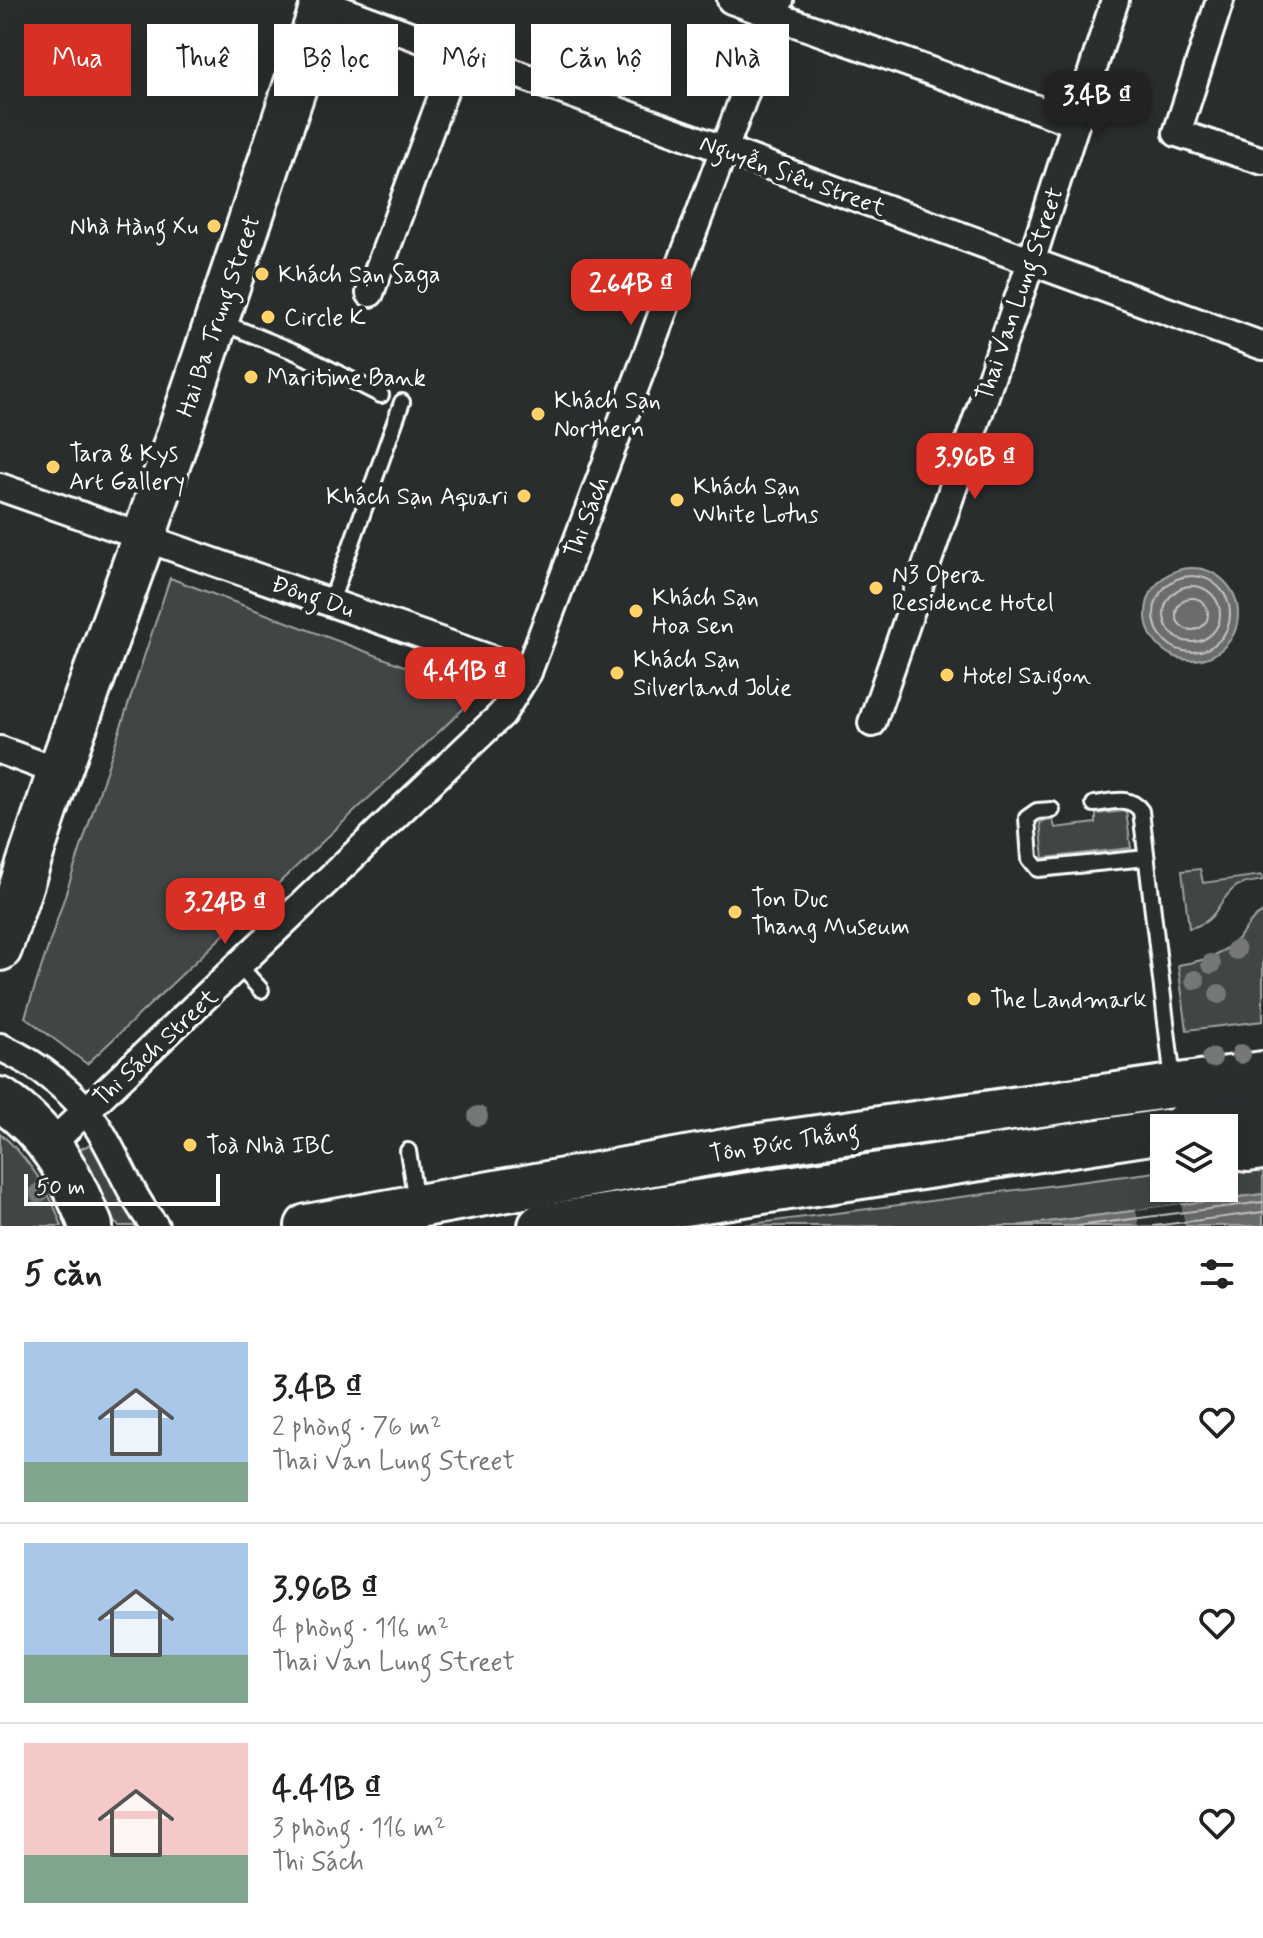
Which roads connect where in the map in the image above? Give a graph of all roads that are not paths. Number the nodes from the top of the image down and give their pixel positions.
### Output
1 (731, 0) edge
2 (1115, 0) edge
3 (1220, 0) edge
4 (321, 1) edge
5 (777, 8) edge
6 (414, 36) edge
7 (515, 74) edge
8 (442, 96) edge
9 (1076, 123) junction
10 (724, 150) junction
11 (1263, 161) edge
12 (1031, 262) junction
13 (370, 293) dead end
14 (217, 320) junction
15 (1263, 346) edge
16 (381, 395) dead end
17 (402, 402) dead end
18 (0, 487) edge
19 (144, 537) junction
20 (331, 602) junction
21 (528, 672) junction
22 (872, 723) dead end
23 (0, 750) edge
24 (59, 772) junction
25 (1094, 804) dead end
26 (1052, 810) dead end
27 (1146, 858) junction
28 (0, 949) edge
29 (240, 967) junction
30 (261, 990) dead end
31 (0, 1047) edge
32 (1263, 1073) edge
33 (1174, 1086) junction
34 (0, 1099) edge
35 (87, 1111) junction
36 (1179, 1114) edge
37 (1203, 1114) edge
38 (1261, 1120) edge
39 (1150, 1133) edge
40 (51, 1144) junction
41 (1238, 1149) edge
42 (408, 1151) dead end
43 (418, 1216) edge
44 (91, 1226) edge
45 (155, 1226) edge
46 (307, 1226) edge
47 (540, 1226) edge

1 - 5 street
2 - 9 street, Thai Van Lung Street
3 - 11 street
4 - 6 street, Nguyễn Siêu Street
4 - 14 main road, Hai Ba Trung Street
5 - 9 street
5 - 10 street, Thi Sách
7 - 10 street, Nguyễn Siêu Street
8 - 13 street
9 - 12 street, Thai Van Lung Street
10 - 12 street, Nguyễn Siêu Street
10 - 21 street, Thi Sách
12 - 15 street, Nguyễn Siêu Street
12 - 22 street, Thai Van Lung Street
14 - 16 lane
14 - 19 main road, Hai Ba Trung Street
17 - 20 lane
18 - 19 street, Đông Du
19 - 20 street, Đông Du
19 - 24 main road, Hai Ba Trung Street
20 - 21 street, Đông Du
21 - 29 street, Thi Sách
23 - 24 street
24 - 28 main road, Hai Ba Trung Street
25 - 27 lane
26 - 27 lane
27 - 33 lane
29 - 30 lane
29 - 35 street, Thi Sách Street
31 - 35 street
32 - 33 main road, Tôn Đức Thắng
33 - 36 main road
33 - 43 main road, Tôn Đức Thắng
34 - 40 main road
35 - 40 street, Thi Sách Street
35 - 45 street
37 - 38 main road
38 - 41 main road
39 - 47 main road, Tôn Đức Thắng
40 - 44 main road
42 - 43 lane
43 - 46 main road, Tôn Đức Thắng

